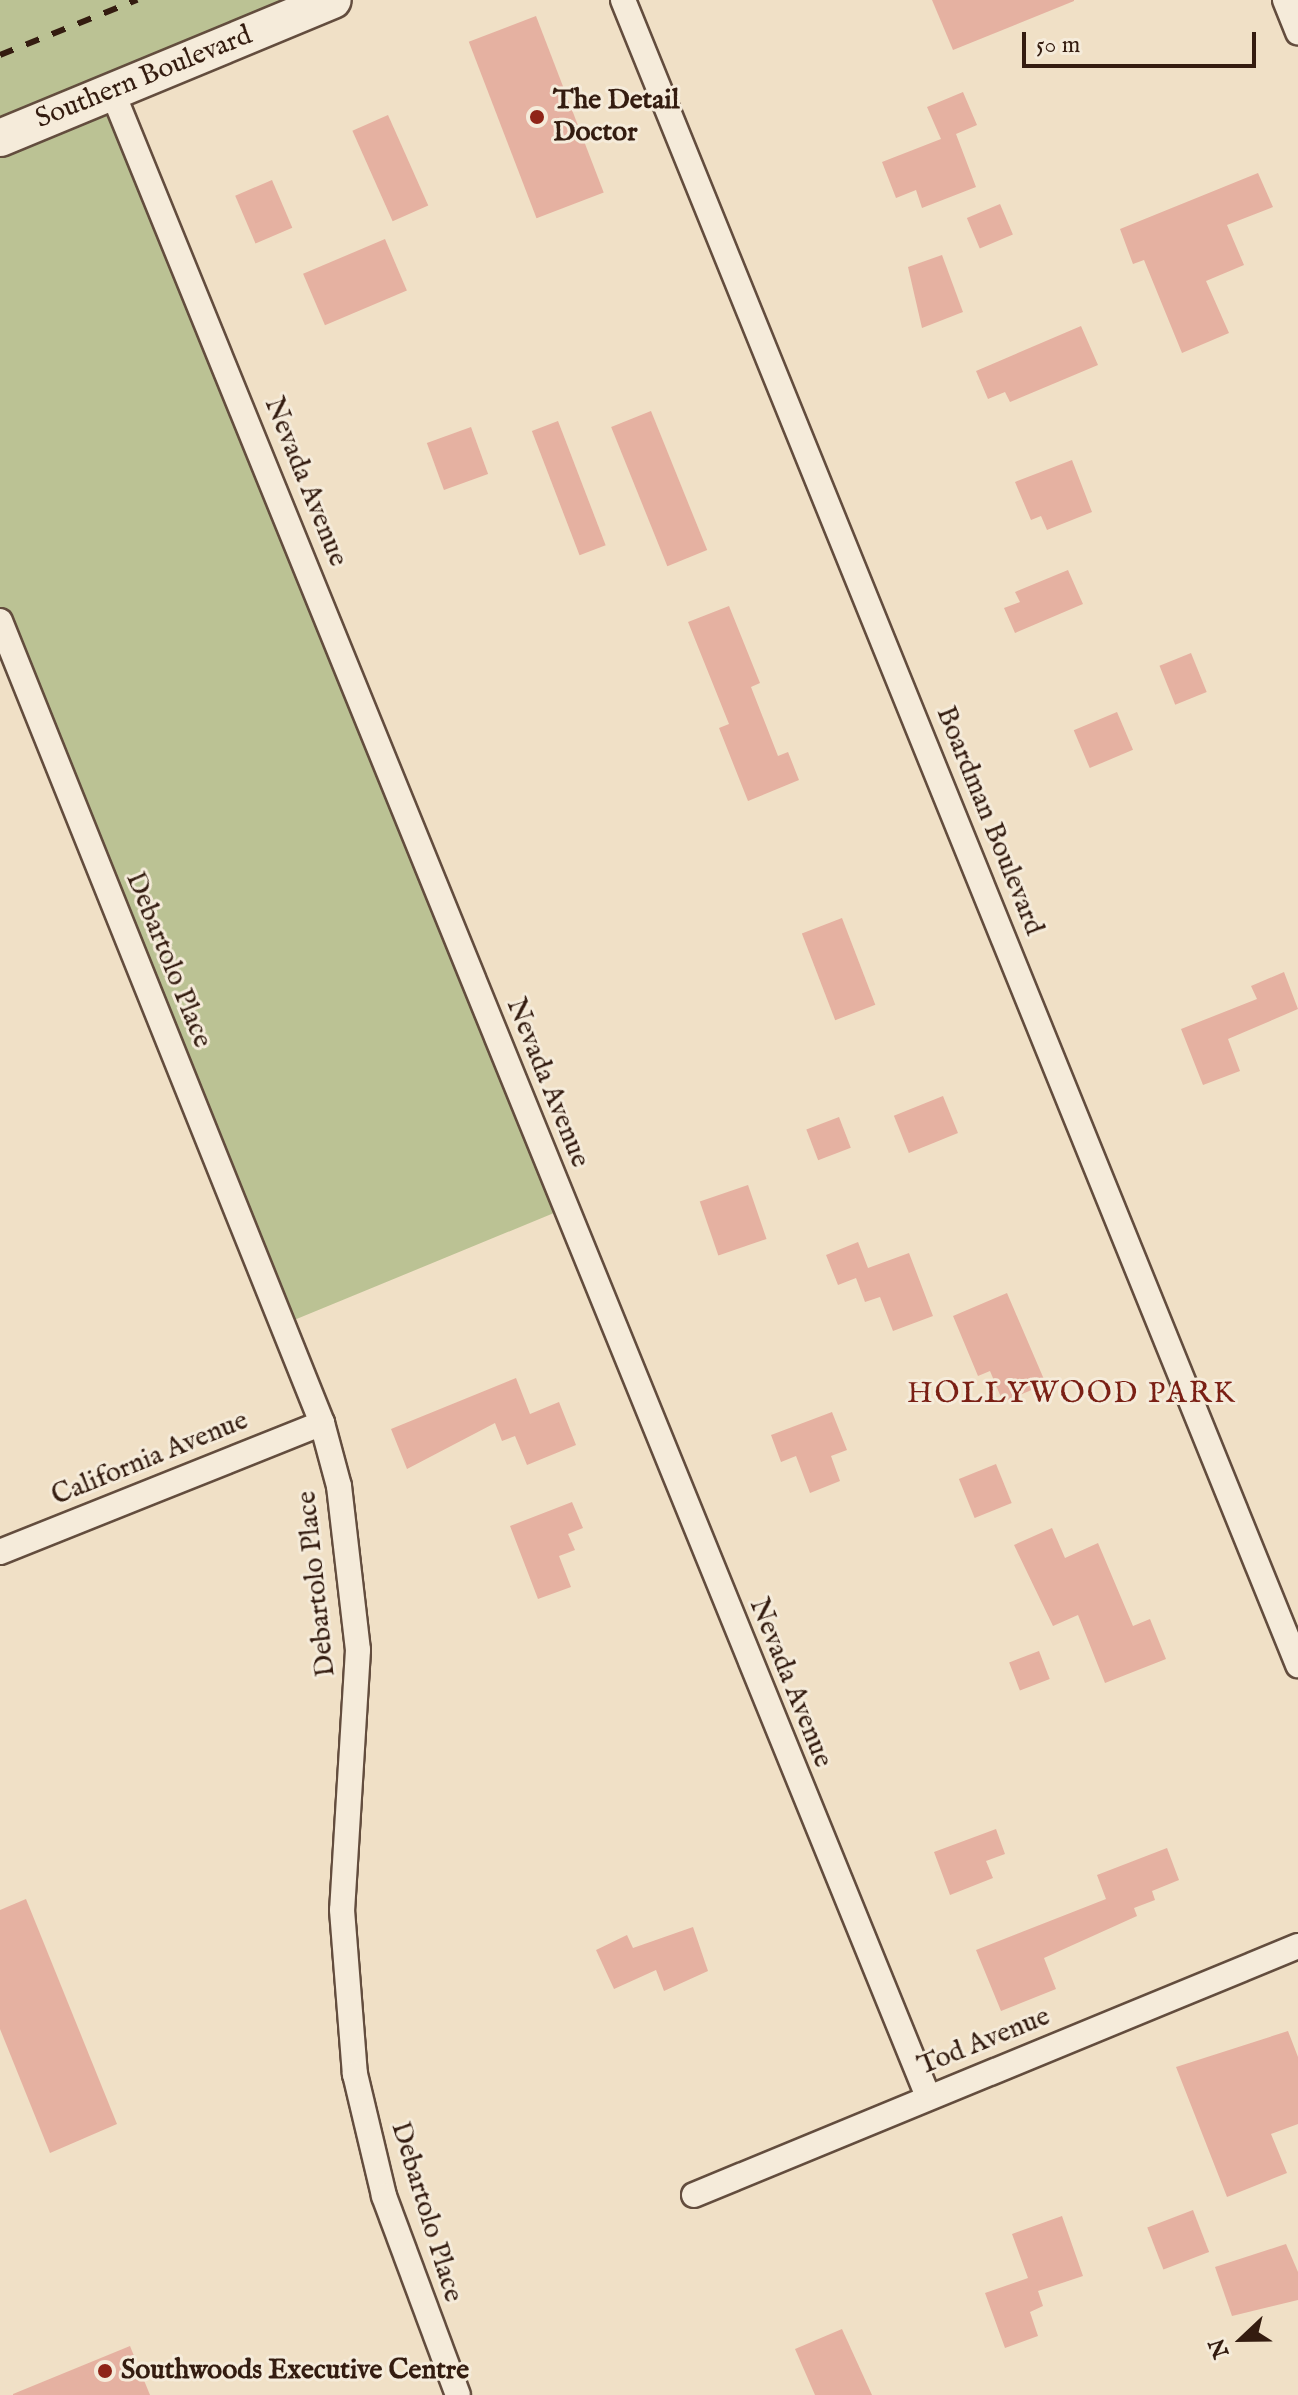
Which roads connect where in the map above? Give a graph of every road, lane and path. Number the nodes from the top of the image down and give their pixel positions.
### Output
1 (333, 0) edge
2 (623, 0) edge
3 (1285, 0) edge
4 (1298, 33) edge
5 (112, 91) junction
6 (0, 138) edge
7 (0, 621) edge
8 (322, 1423) junction
9 (0, 1552) edge
10 (1298, 1665) edge
11 (1298, 1946) edge
12 (928, 2097) junction
13 (694, 2195) dead end
14 (458, 2395) edge

1 - 5 street, Southern Boulevard
2 - 10 street, Boardman Boulevard
3 - 4 street
5 - 6 street, Southern Boulevard
5 - 12 street, Nevada Avenue
7 - 8 street, Debartolo Place
8 - 9 street, California Avenue
8 - 14 street, Debartolo Place
11 - 12 street, Tod Avenue
12 - 13 street, Tod Avenue

